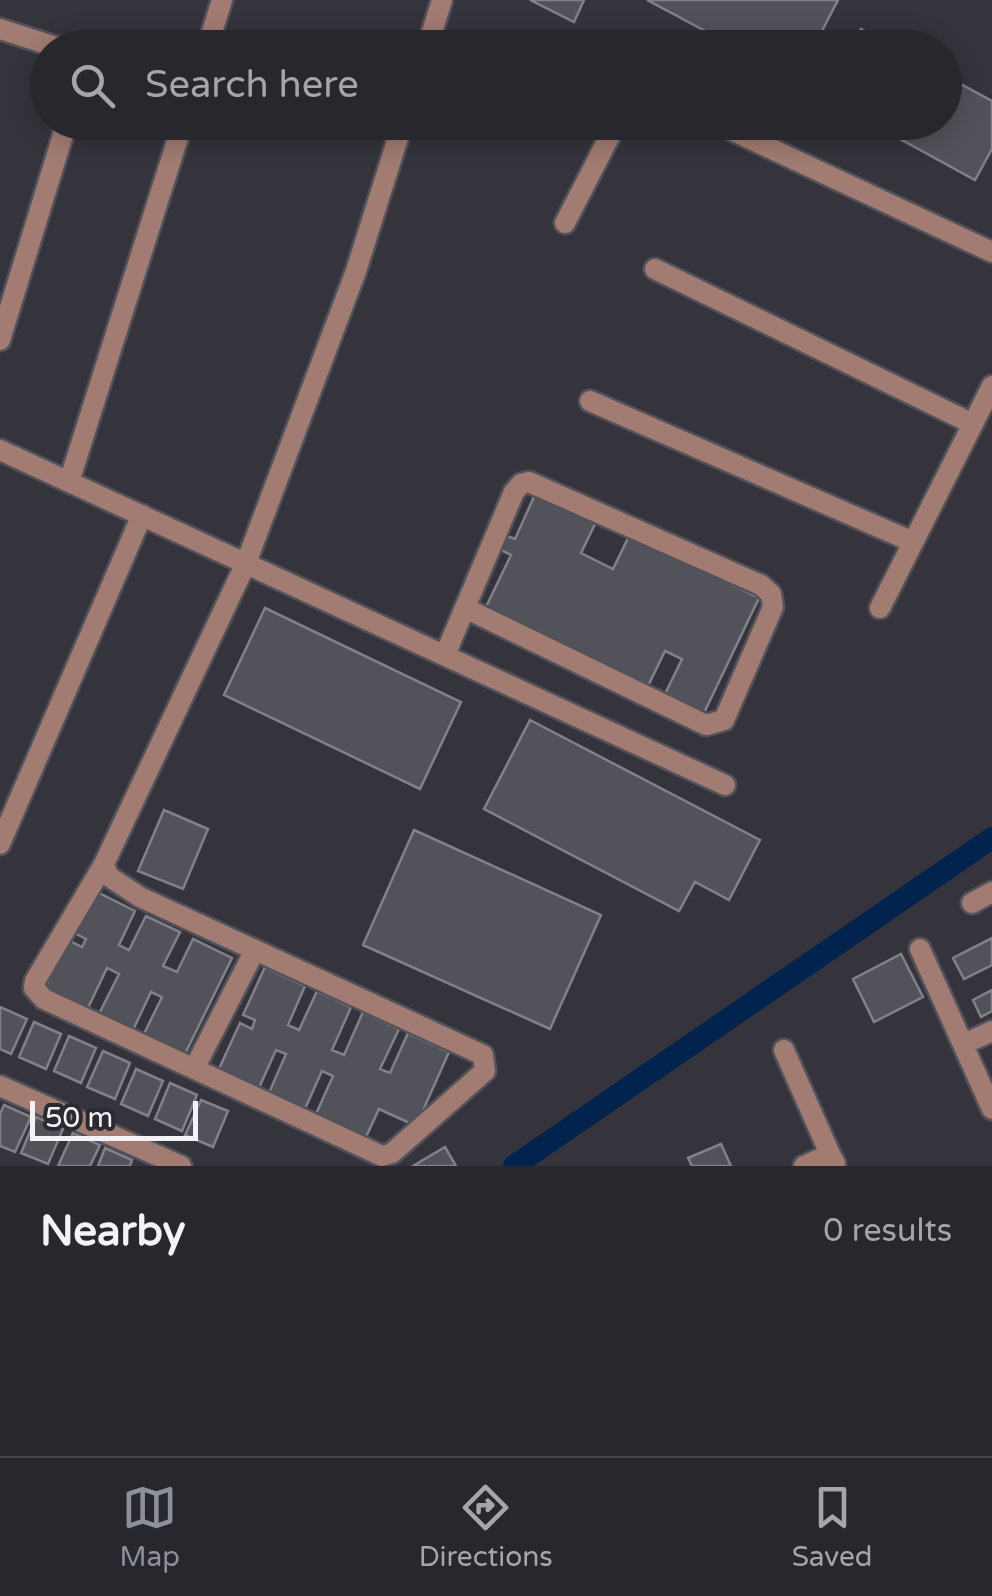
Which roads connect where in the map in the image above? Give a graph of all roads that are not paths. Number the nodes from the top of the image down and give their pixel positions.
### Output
1 (222, 0) edge
2 (442, 0) edge
3 (0, 29) edge
4 (213, 30) edge
5 (433, 30) edge
6 (30, 39) edge
7 (61, 140) edge
8 (177, 140) edge
9 (397, 140) edge
10 (608, 140) edge
11 (752, 140) edge
12 (566, 223) dead end
13 (992, 252) edge
14 (654, 269) dead end
15 (0, 340) edge
16 (992, 386) edge
17 (590, 401) dead end
18 (973, 424) junction
19 (0, 450) edge
20 (69, 482) junction
21 (142, 515) junction
22 (913, 542) junction
23 (246, 563) junction
24 (465, 608) junction
25 (880, 608) dead end
26 (445, 656) junction
27 (725, 784) dead end
28 (0, 844) edge
29 (104, 864) junction
30 (992, 892) edge
31 (972, 903) dead end
32 (255, 950) junction
33 (920, 950) dead end
34 (992, 1031) edge
35 (964, 1044) junction
36 (784, 1050) dead end
37 (194, 1069) junction
38 (0, 1086) edge
39 (992, 1109) edge
40 (833, 1160) edge
41 (180, 1166) edge
42 (804, 1166) edge

1 - 4 street
2 - 5 street
3 - 6 street
7 - 15 street
8 - 20 street
9 - 23 street
10 - 12 street
11 - 13 street
14 - 18 street
16 - 18 street
17 - 22 street
18 - 22 street
19 - 20 street
20 - 21 street
21 - 23 street
21 - 28 street
22 - 25 street
23 - 26 street
23 - 29 street
24 - 24 street
24 - 26 street
26 - 27 street
29 - 32 street
29 - 37 street
30 - 31 street
32 - 37 street
32 - 37 street
33 - 35 street
34 - 35 street
35 - 39 street
36 - 40 street
38 - 41 street
40 - 42 street

